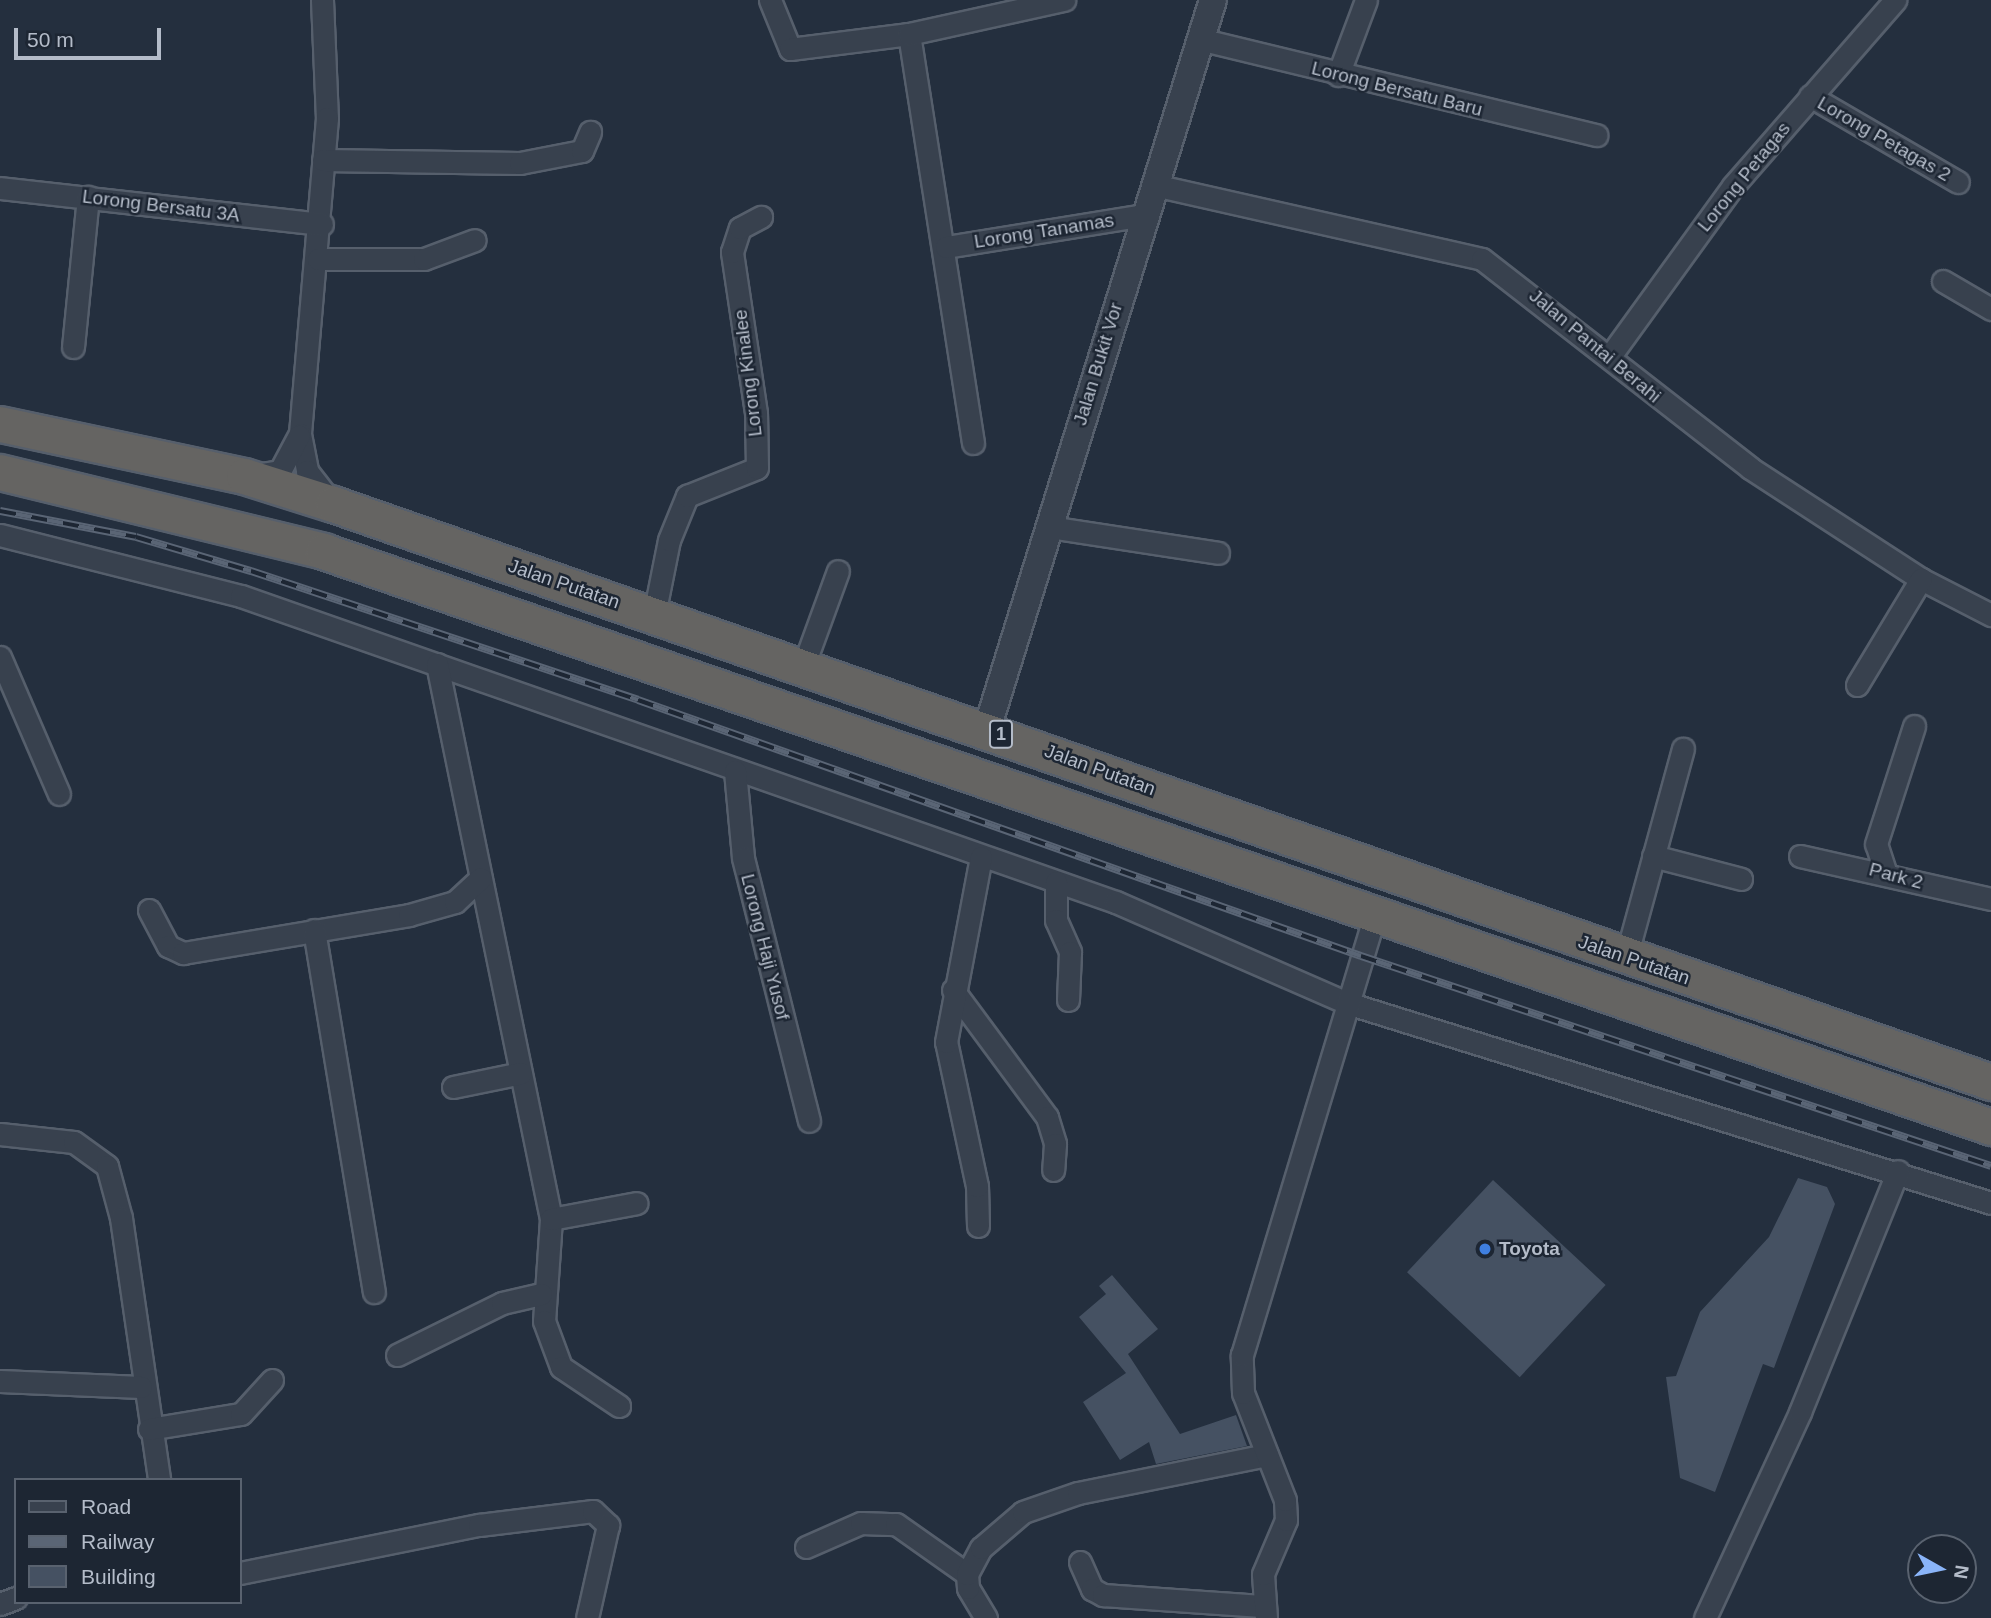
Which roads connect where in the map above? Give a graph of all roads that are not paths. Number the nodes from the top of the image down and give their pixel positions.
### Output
1 (322, 0) edge
2 (770, 0) edge
3 (1064, 0) edge
4 (1213, 0) edge
5 (1366, 0) edge
6 (1892, 4) edge
7 (909, 34) junction
8 (1199, 39) junction
9 (1338, 75) junction
10 (1811, 96) junction
11 (590, 132) dead end
12 (1597, 135) dead end
13 (323, 160) junction
14 (1958, 182) dead end
15 (1154, 185) junction
16 (0, 188) edge
17 (88, 197) junction
18 (1143, 215) junction
19 (761, 218) dead end
20 (322, 224) junction
21 (475, 240) dead end
22 (946, 247) junction
23 (318, 259) junction
24 (1943, 281) dead end
25 (1991, 309) edge
26 (73, 346) dead end
27 (1610, 356) junction
28 (0, 424) edge
29 (300, 434) junction
30 (972, 443) dead end
31 (125, 449) junction
32 (0, 472) edge
33 (244, 476) junction
34 (114, 496) junction
35 (332, 504) junction
36 (1049, 527) junction
37 (0, 535) edge
38 (1218, 553) dead end
39 (838, 571) dead end
40 (1921, 579) junction
41 (654, 615) junction
42 (1991, 615) edge
43 (0, 657) edge
44 (437, 664) junction
45 (803, 667) junction
46 (1857, 685) dead end
47 (977, 725) junction
48 (1914, 726) dead end
49 (1683, 749) dead end
50 (954, 767) junction
51 (735, 771) junction
52 (59, 794) dead end
53 (981, 856) junction
54 (1653, 856) junction
55 (1800, 856) dead end
56 (1885, 870) junction
57 (481, 878) junction
58 (1741, 879) dead end
59 (1056, 882) junction
60 (1991, 900) edge
61 (1483, 907) junction
62 (149, 910) dead end
63 (1374, 919) junction
64 (314, 930) junction
65 (1469, 951) junction
66 (1626, 957) junction
67 (953, 990) junction
68 (1068, 1000) dead end
69 (1347, 1003) junction
70 (521, 1073) junction
71 (1991, 1082) edge
72 (453, 1087) dead end
73 (809, 1121) dead end
74 (1991, 1127) edge
75 (0, 1134) edge
76 (1053, 1170) dead end
77 (1898, 1171) junction
78 (637, 1203) dead end
79 (1991, 1203) edge
80 (551, 1219) junction
81 (978, 1226) dead end
82 (374, 1292) dead end
83 (541, 1294) junction
84 (397, 1354) dead end
85 (272, 1380) dead end
86 (0, 1381) edge
87 (141, 1387) junction
88 (619, 1406) dead end
89 (149, 1429) junction
90 (1267, 1455) junction
91 (159, 1478) edge
92 (806, 1548) dead end
93 (1080, 1562) dead end
94 (242, 1573) edge
95 (967, 1574) junction
96 (1264, 1612) edge
97 (587, 1618) edge
98 (986, 1618) edge
99 (1705, 1618) edge

1 - 13 street
2 - 7 street
3 - 7 street
4 - 8 street, Jalan Bukit Vor
5 - 9 street
6 - 10 street, Lorong Petagas
7 - 22 street
8 - 9 street, Lorong Bersatu Baru
8 - 15 street, Jalan Bukit Vor
9 - 12 street, Lorong Bersatu Baru
10 - 14 street, Lorong Petagas 2
10 - 27 street, Lorong Petagas
11 - 13 street
13 - 20 street
15 - 18 street, Jalan Bukit Vor
15 - 27 street, Jalan Pantai Berahi
16 - 17 street, Lorong Bersatu 3A
17 - 20 street, Lorong Bersatu 3A
17 - 26 street
18 - 22 street, Lorong Tanamas
18 - 36 street, Jalan Bukit Vor
19 - 41 street, Lorong Kinalee
20 - 23 street
21 - 23 street
22 - 30 street
23 - 29 street
24 - 25 street
27 - 40 street, Jalan Pantai Berahi
28 - 31 highway, Jalan Putatan / 1
29 - 33 street
29 - 35 street
31 - 33 highway, Jalan Putatan / 1
31 - 34 highway
32 - 34 highway
33 - 35 highway, Jalan Putatan / 1
34 - 50 highway
35 - 41 highway, Jalan Putatan / 1
36 - 38 street
36 - 47 street, Jalan Bukit Vor
37 - 44 street
39 - 45 street
40 - 42 street, Jalan Pantai Berahi
40 - 46 street
41 - 45 highway, Jalan Putatan / 1
43 - 52 street
44 - 51 street
44 - 57 street
45 - 47 highway, Jalan Putatan / 1
47 - 50 highway
47 - 61 highway, Jalan Putatan / 1
48 - 56 street
49 - 54 street
50 - 63 highway
51 - 53 street
51 - 73 street, Lorong Haji Yusof
53 - 59 street
53 - 67 street
54 - 58 street
54 - 66 street
55 - 56 street, Park 2
56 - 60 street, Park 2
57 - 64 street
57 - 70 street
59 - 68 street
59 - 69 street
61 - 65 highway
61 - 66 highway, Jalan Putatan / 1
62 - 64 street
63 - 65 highway
63 - 69 street
64 - 82 street
65 - 74 highway
66 - 71 highway, Jalan Putatan / 1
67 - 76 street
67 - 81 street
69 - 77 street
69 - 90 street
70 - 72 street
70 - 80 street
75 - 87 street
77 - 79 street
77 - 99 street
78 - 80 street
80 - 83 street
83 - 84 street
83 - 88 street
85 - 89 street
86 - 87 street
87 - 89 street
89 - 91 street
90 - 95 street
90 - 96 street
92 - 95 street
93 - 96 street
94 - 97 street
95 - 98 street

